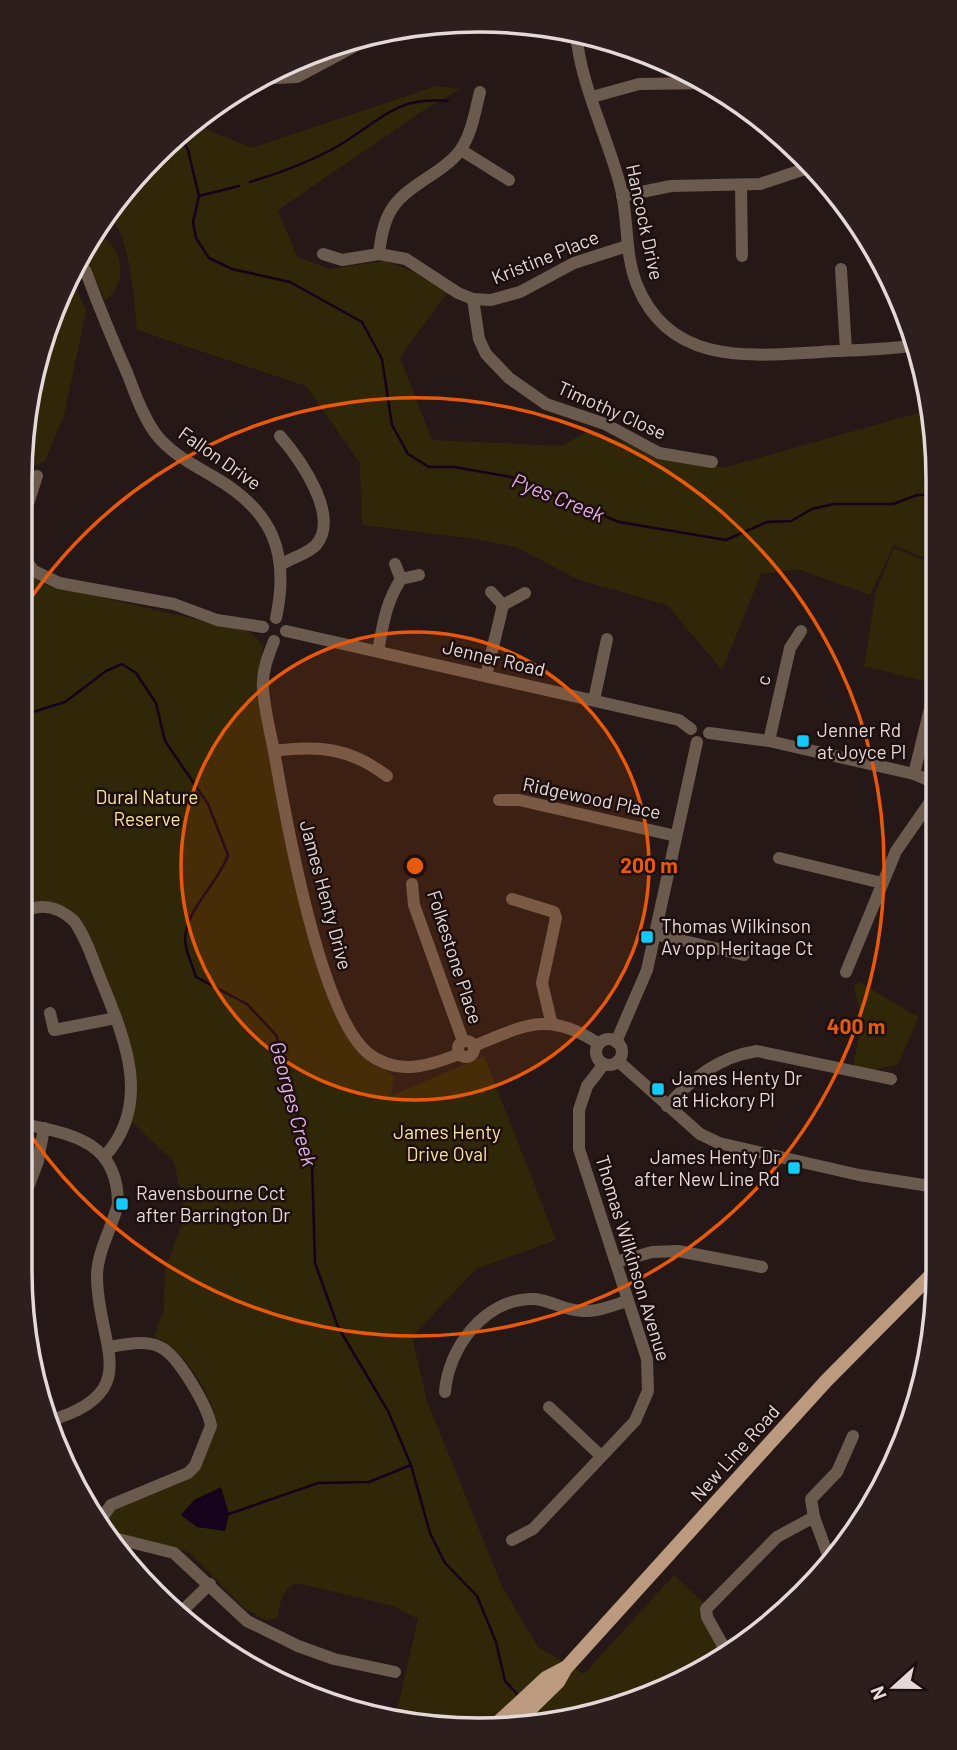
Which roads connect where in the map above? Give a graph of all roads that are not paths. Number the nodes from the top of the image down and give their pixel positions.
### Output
1 (577, 43) edge
2 (342, 53) edge
3 (282, 78) edge
4 (677, 79) edge
5 (480, 92) dead end
6 (592, 97) junction
7 (461, 150) junction
8 (803, 171) edge
9 (509, 180) dead end
10 (741, 186) junction
11 (622, 196) junction
12 (627, 246) junction
13 (323, 254) dead end
14 (379, 254) junction
15 (742, 257) dead end
16 (84, 269) edge
17 (841, 270) dead end
18 (473, 299) junction
19 (905, 346) edge
20 (846, 350) junction
21 (280, 436) dead end
22 (712, 462) dead end
23 (37, 477) dead end
24 (32, 492) edge
25 (282, 564) junction
26 (395, 564) dead end
27 (32, 568) edge
28 (419, 575) dead end
29 (401, 579) junction
30 (491, 592) dead end
31 (525, 593) dead end
32 (503, 605) junction
33 (276, 618) junction
34 (263, 628) junction
35 (286, 631) junction
36 (801, 631) dead end
37 (607, 639) dead end
38 (274, 641) junction
39 (377, 651) junction
40 (486, 676) junction
41 (594, 700) junction
42 (926, 725) edge
43 (691, 729) junction
44 (709, 733) junction
45 (769, 741) junction
46 (697, 742) junction
47 (274, 751) junction
48 (914, 774) junction
49 (387, 776) dead end
50 (926, 779) edge
51 (499, 800) dead end
52 (926, 808) edge
53 (676, 836) junction
54 (779, 858) dead end
55 (882, 883) junction
56 (412, 884) dead end
57 (512, 899) dead end
58 (32, 908) edge
59 (654, 934) junction
60 (744, 955) dead end
61 (846, 972) dead end
62 (50, 1013) dead end
63 (116, 1018) junction
64 (551, 1021) junction
65 (617, 1042) junction
66 (599, 1044) junction
67 (465, 1047) junction
68 (618, 1061) junction
69 (604, 1064) junction
70 (891, 1079) dead end
71 (667, 1106) junction
72 (32, 1126) edge
73 (44, 1128) junction
74 (104, 1157) junction
75 (32, 1177) edge
76 (926, 1185) edge
77 (616, 1262) junction
78 (762, 1267) dead end
79 (926, 1280) edge
80 (627, 1300) junction
81 (110, 1347) junction
82 (445, 1392) dead end
83 (550, 1407) dead end
84 (56, 1419) edge
85 (853, 1436) dead end
86 (601, 1456) junction
87 (102, 1513) edge
88 (814, 1517) junction
89 (121, 1540) edge
90 (512, 1540) dead end
91 (826, 1552) edge
92 (210, 1584) junction
93 (184, 1608) edge
94 (723, 1646) edge
95 (387, 1654) dead end
96 (566, 1668) junction
97 (551, 1676) junction
98 (523, 1716) edge
99 (513, 1717) edge
100 (503, 1718) edge

1 - 6 street, Hancock Drive
2 - 3 street
4 - 6 street
5 - 7 street
6 - 11 street, Hancock Drive
7 - 9 street
7 - 14 street
8 - 10 street
10 - 11 street
10 - 15 street
11 - 12 street, Hancock Drive
12 - 18 street, Kristine Place
12 - 20 street, Hancock Drive
13 - 14 street, Kristine Place
14 - 18 street, Kristine Place
16 - 25 street, Fallon Drive
17 - 20 street
18 - 22 street, Timothy Close
19 - 20 street, Hancock Drive
21 - 25 street
23 - 24 street
25 - 33 street, Fallon Drive
26 - 29 street
27 - 34 street
28 - 29 street
29 - 39 street
30 - 32 street
31 - 32 street
32 - 40 street
33 - 34 street
33 - 35 street
34 - 38 street
35 - 38 street
35 - 39 street, Jenner Road
36 - 45 street, c
37 - 41 street
38 - 47 street, James Henty Drive
39 - 40 street, Jenner Road
40 - 41 street, Jenner Road
41 - 43 street, Jenner Road
42 - 48 street
43 - 44 street
43 - 46 street
44 - 45 street
44 - 46 street
45 - 48 street
46 - 53 street
47 - 49 street
47 - 67 street, James Henty Drive
48 - 50 street
51 - 53 street, Ridgewood Place
52 - 55 street
53 - 59 street
54 - 55 street
55 - 61 street
56 - 67 street, Folkestone Place
57 - 64 street
58 - 63 street
59 - 60 street
59 - 65 street
62 - 63 street
63 - 74 street
64 - 66 street
64 - 67 street, James Henty Drive
65 - 66 street
65 - 68 street
66 - 69 street
68 - 69 street
68 - 71 street
69 - 77 street, Thomas Wilkinson Avenue
70 - 71 street
71 - 76 street
72 - 73 street
73 - 74 street
73 - 75 street
74 - 81 street
77 - 78 street
77 - 80 street, Thomas Wilkinson Avenue
79 - 96 main road, New Line Road
80 - 82 street
80 - 86 street, Thomas Wilkinson Avenue
81 - 84 street
81 - 87 street
83 - 86 street
85 - 88 street
86 - 90 street, Thomas Wilkinson Avenue
88 - 91 street
88 - 94 street
89 - 92 street
92 - 93 street
92 - 95 street
96 - 97 main road, New Line Road
96 - 98 main road, New Line Road
97 - 99 main road
97 - 100 main road, New Line Road

